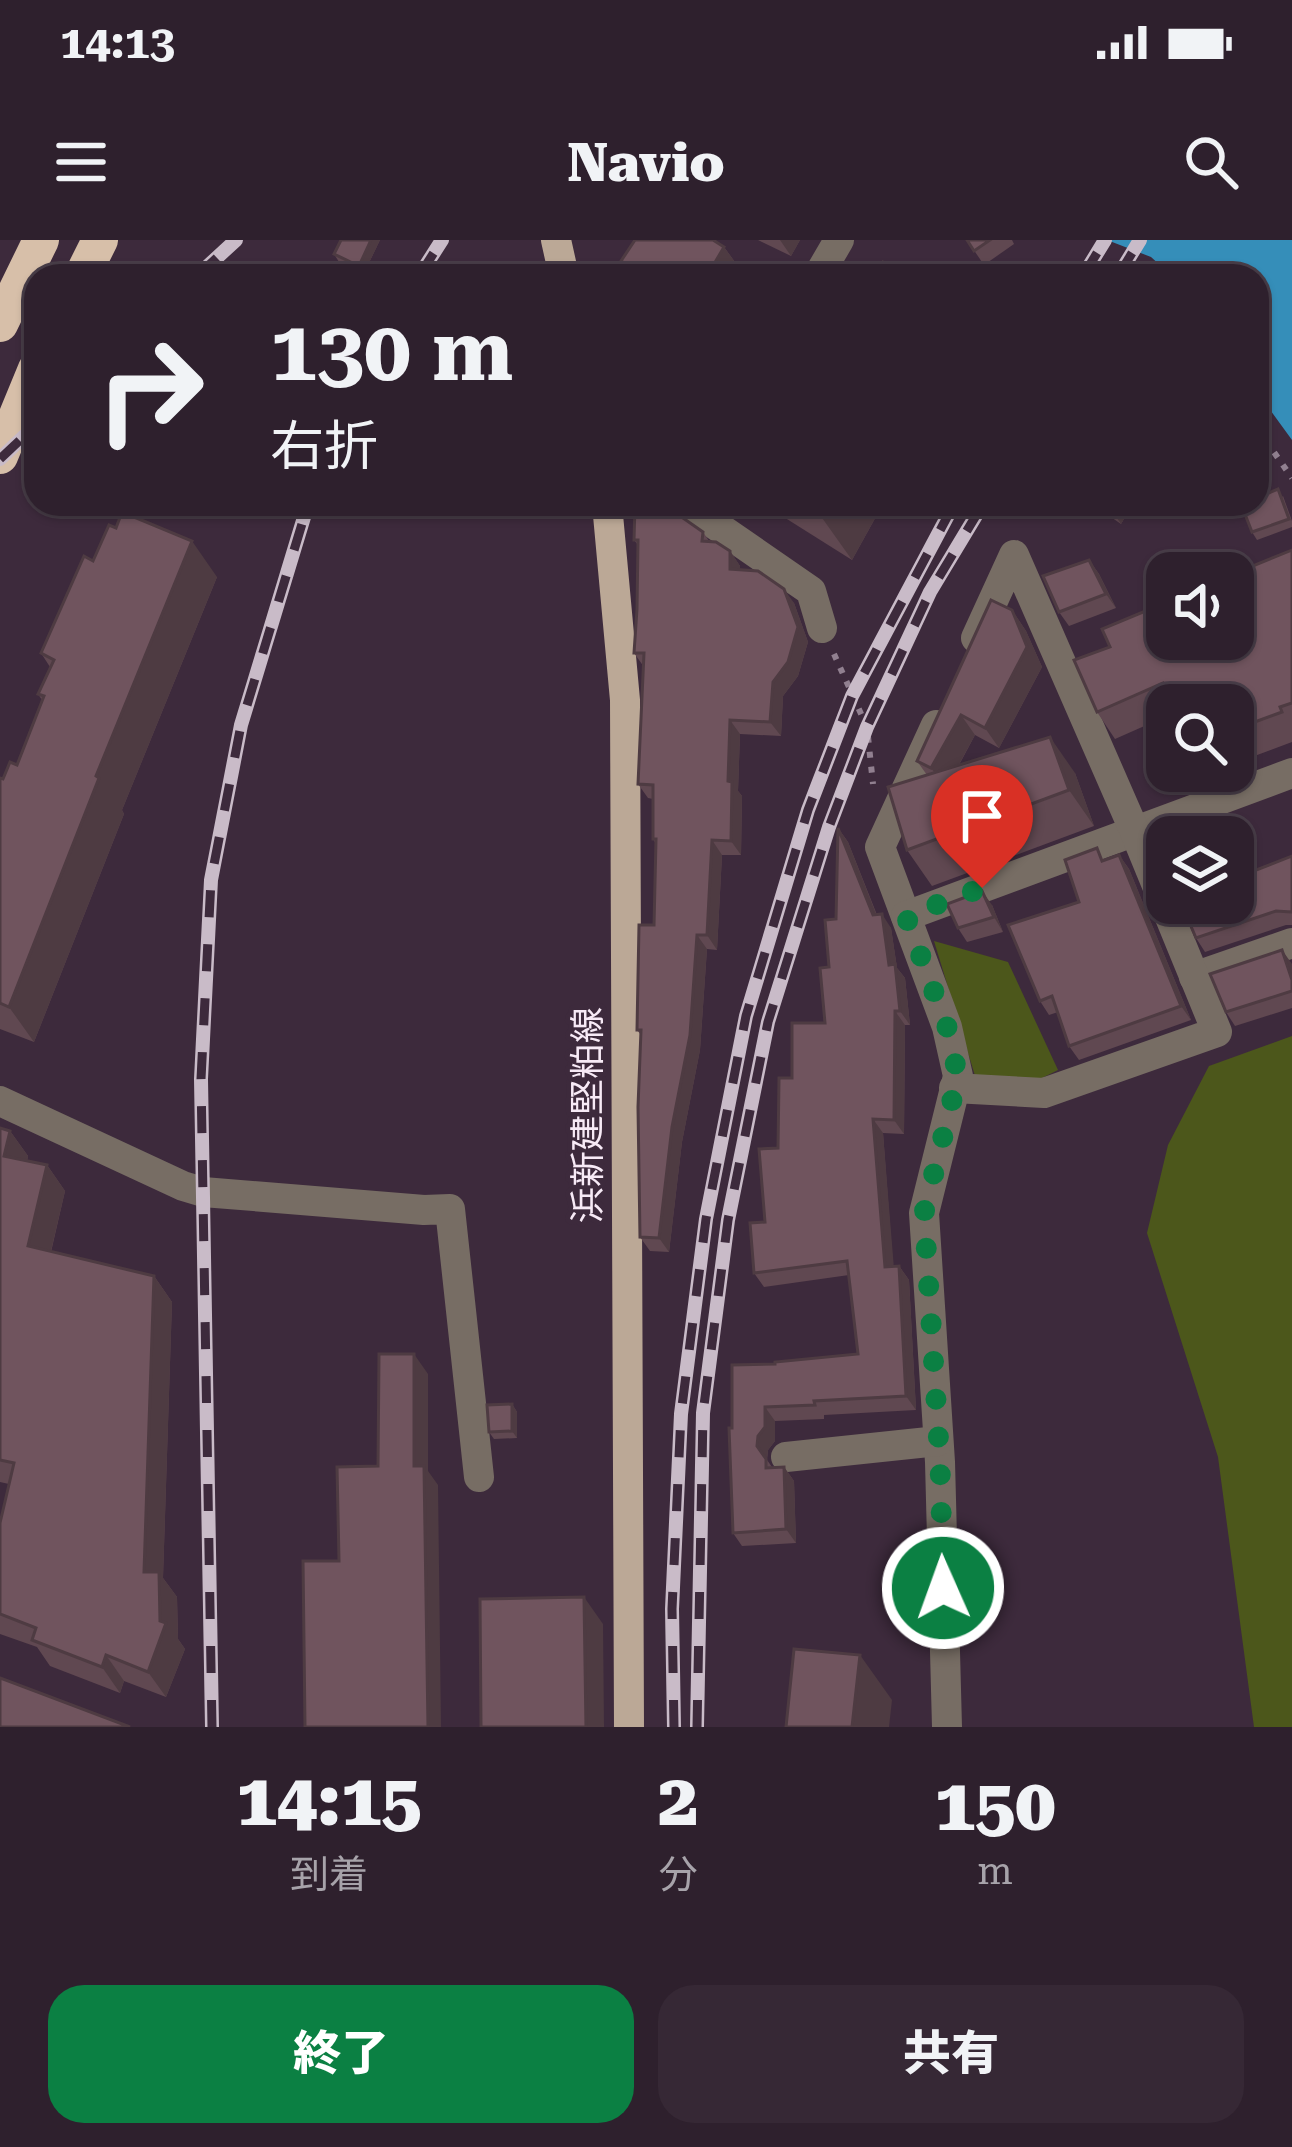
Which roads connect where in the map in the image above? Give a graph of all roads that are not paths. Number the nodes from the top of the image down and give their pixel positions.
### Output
1 (24, 274) edge
2 (0, 324) edge
3 (24, 398) edge
4 (0, 456) edge
5 (608, 516) edge
6 (703, 516) edge
7 (822, 628) road end
8 (966, 659) edge
9 (947, 701) edge
10 (1292, 773) edge
11 (1135, 832) junction
12 (906, 916) junction
13 (1292, 943) edge
14 (1194, 977) junction
15 (954, 1088) junction
16 (0, 1101) edge
17 (938, 1441) junction
18 (786, 1456) dead end
19 (479, 1477) dead end
20 (629, 1727) edge
21 (946, 1727) edge

1 - 2 highway
3 - 4 highway
5 - 20 main road, 浜新建堅粕線
6 - 7 street
8 - 11 street
9 - 12 street
10 - 11 street
11 - 12 street
11 - 14 street
12 - 15 street
13 - 14 street
14 - 15 street
15 - 17 street
16 - 19 street
17 - 18 street
17 - 21 street

